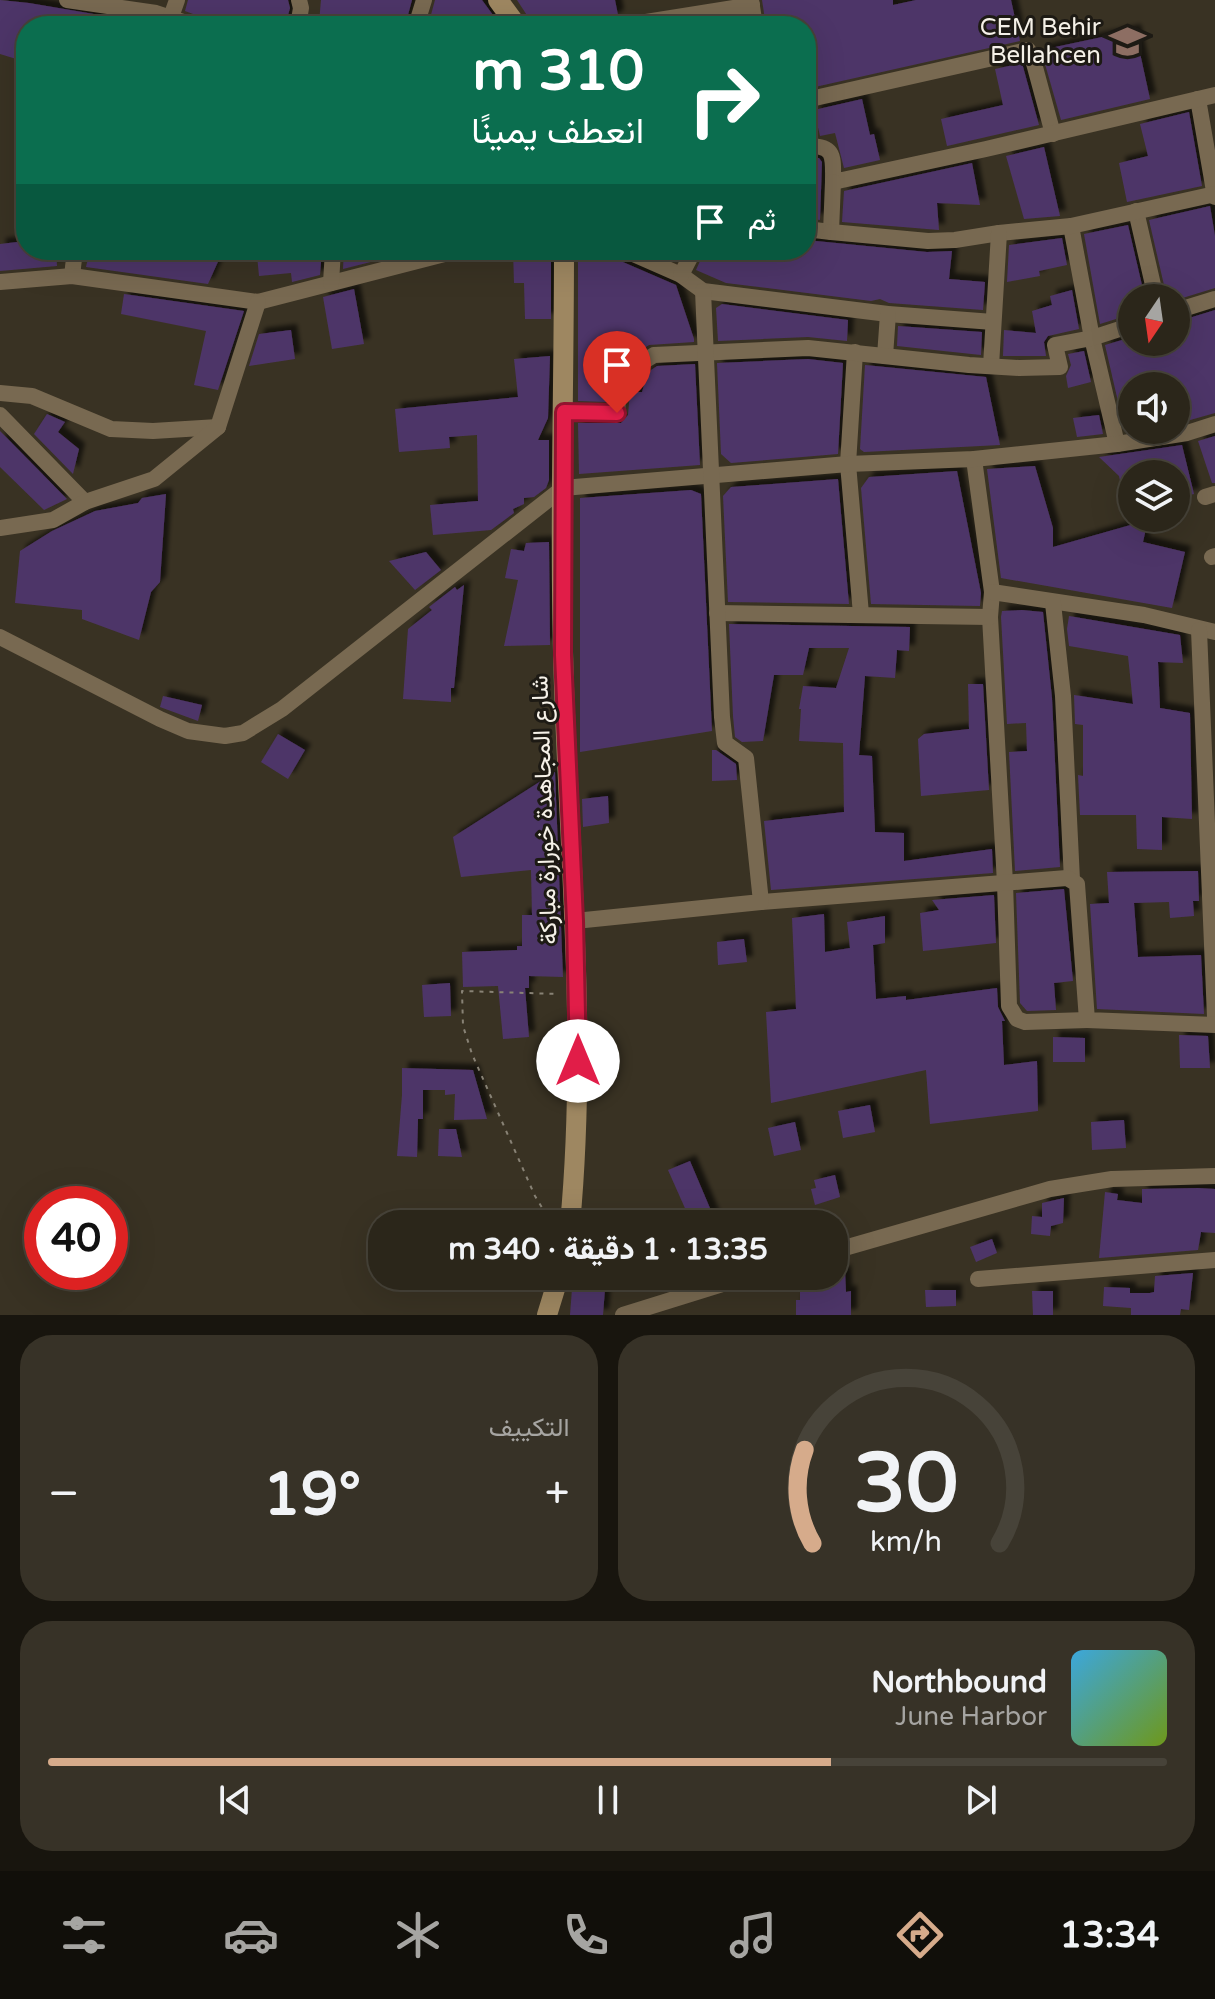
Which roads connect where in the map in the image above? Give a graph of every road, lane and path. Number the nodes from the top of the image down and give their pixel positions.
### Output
1 (67, 0) edge
2 (177, 0) edge
3 (752, 3) edge
4 (674, 8) edge
5 (144, 16) edge
6 (162, 16) edge
7 (1215, 95) edge
8 (816, 98) edge
9 (1198, 99) junction
10 (1053, 134) junction
11 (816, 147) edge
12 (833, 182) junction
13 (1215, 195) edge
14 (1136, 211) junction
15 (1071, 226) junction
16 (816, 230) edge
17 (831, 232) junction
18 (999, 233) junction
19 (74, 260) edge
20 (332, 260) edge
21 (421, 260) edge
22 (564, 260) edge
23 (647, 260) edge
24 (689, 260) edge
25 (681, 275) junction
26 (72, 276) junction
27 (0, 282) edge
28 (331, 283) junction
29 (1153, 284) edge
30 (703, 291) junction
31 (1215, 299) edge
32 (258, 302) junction
33 (1190, 307) edge
34 (888, 314) junction
35 (993, 322) junction
36 (1118, 330) edge
37 (1092, 338) junction
38 (708, 352) junction
39 (855, 352) junction
40 (885, 356) junction
41 (991, 366) junction
42 (0, 393) edge
43 (564, 412) junction
44 (0, 415) edge
45 (1215, 424) edge
46 (218, 427) junction
47 (1117, 444) junction
48 (974, 459) junction
49 (848, 464) junction
50 (711, 476) junction
51 (563, 488) junction
52 (85, 502) junction
53 (0, 528) edge
54 (992, 592) junction
55 (1053, 603) junction
56 (717, 613) junction
57 (861, 614) junction
58 (990, 617) junction
59 (1207, 631) edge
60 (0, 637) edge
61 (1072, 880) junction
62 (1005, 883) junction
63 (761, 902) junction
64 (575, 921) junction
65 (1214, 962) edge
66 (577, 995) junction
67 (1215, 1017) edge
68 (1087, 1020) junction
69 (1215, 1025) edge
70 (1215, 1176) edge
71 (544, 1210) edge
72 (571, 1210) edge
73 (848, 1247) edge
74 (1215, 1260) edge
75 (978, 1279) dead end
76 (555, 1290) edge
77 (703, 1290) edge
78 (547, 1315) edge
79 (623, 1315) edge

1 - 5 street
2 - 6 street
3 - 4 street
7 - 9 street
8 - 10 street
9 - 10 street
9 - 13 street
10 - 12 street
11 - 12 street
12 - 17 street
13 - 14 street
14 - 15 street
14 - 29 street
15 - 18 street
15 - 37 street
16 - 17 street
17 - 18 street
18 - 35 street
19 - 26 street
20 - 28 street
21 - 28 street
22 - 43 street, شارع المجاهدة خورارة مباركة
23 - 25 street
24 - 25 street
25 - 30 street
26 - 27 street
26 - 32 street
28 - 32 street
30 - 34 street
30 - 38 street
31 - 33 street
32 - 46 street
34 - 35 street
34 - 40 street
35 - 41 street
36 - 37 street
37 - 41 street
37 - 47 street
38 - 39 street
38 - 43 street
38 - 50 street
39 - 40 street
39 - 49 street
40 - 41 street
42 - 46 street
43 - 51 street, شارع المجاهدة خورارة مباركة
44 - 52 street
45 - 47 street
46 - 52 street
47 - 48 street
48 - 49 street
48 - 54 street
49 - 50 street
49 - 57 street
50 - 51 street
50 - 56 street
51 - 60 street
51 - 64 street, شارع المجاهدة خورارة مباركة
52 - 53 street
54 - 55 street
54 - 58 street
55 - 59 street
55 - 61 street
56 - 57 street
56 - 63 street
57 - 58 street
58 - 62 street
59 - 65 street
61 - 62 street
61 - 68 street
62 - 63 street
62 - 68 street
63 - 64 street
64 - 66 street, شارع المجاهدة خورارة مباركة
65 - 67 street
66 - 71 path
66 - 72 street, شارع المجاهدة خورارة مباركة
68 - 69 street
70 - 73 street
74 - 75 street
76 - 78 street
77 - 79 street

